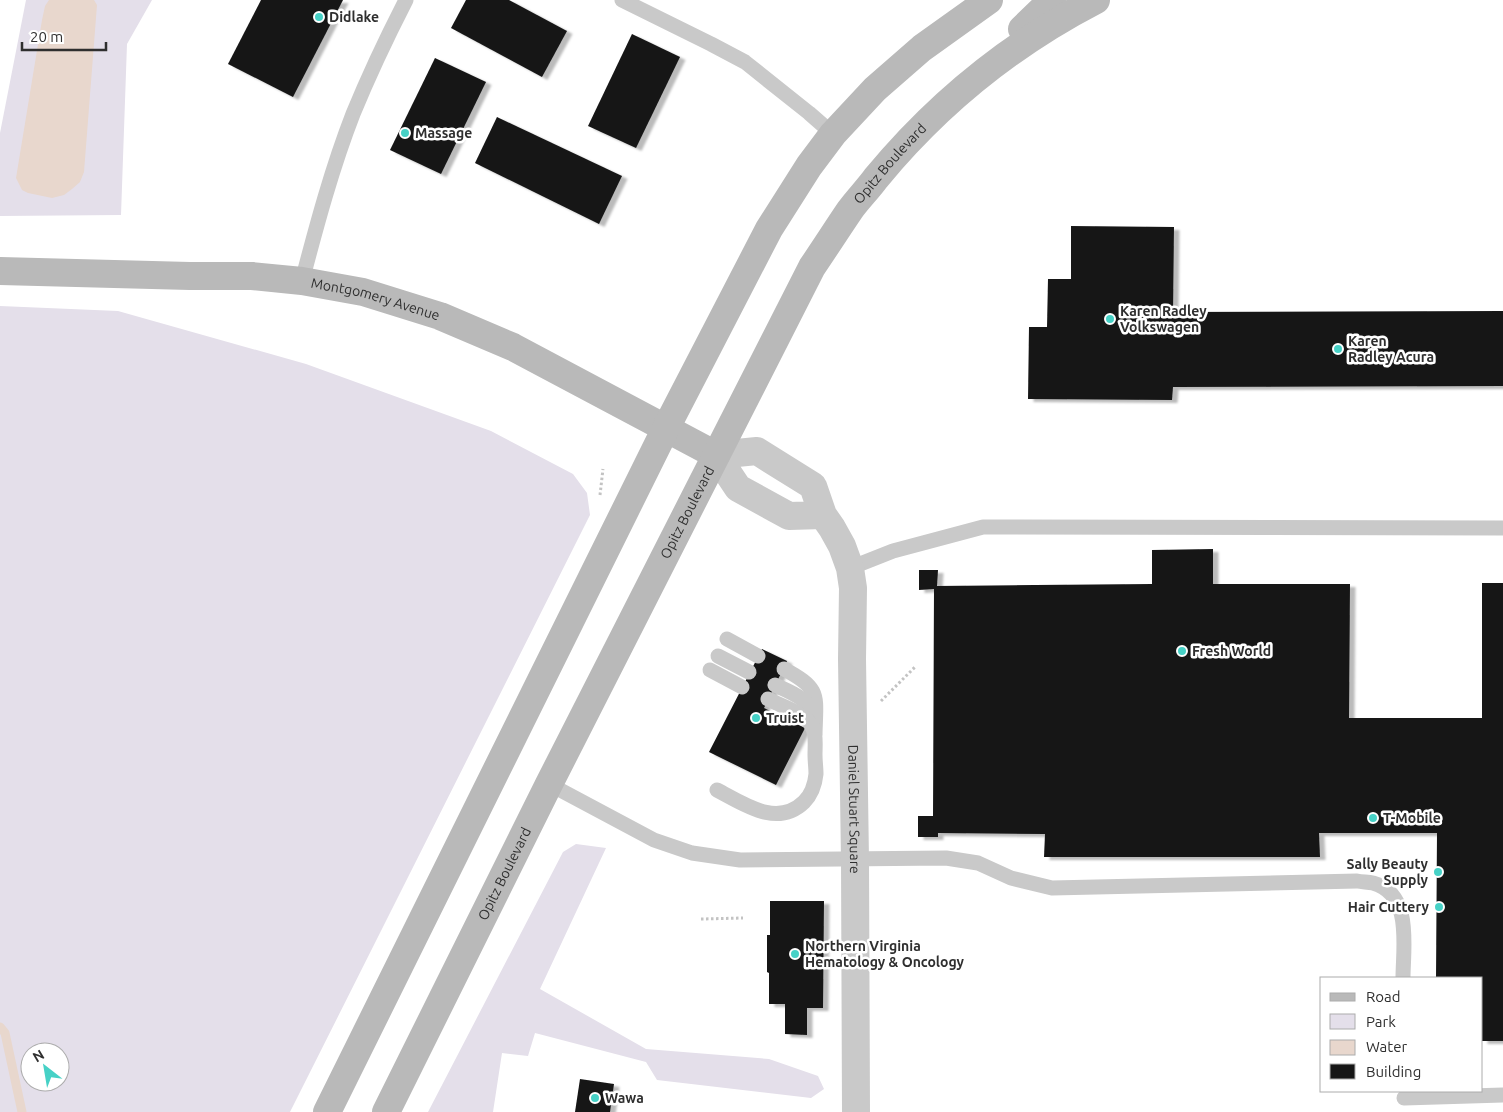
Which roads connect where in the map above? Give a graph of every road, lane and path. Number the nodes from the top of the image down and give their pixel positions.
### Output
1 (406, 0) edge
2 (622, 0) edge
3 (988, 0) edge
4 (1052, 0) edge
5 (1096, 0) edge
6 (953, 97) junction
7 (834, 134) junction
8 (0, 271) edge
9 (302, 281) junction
10 (666, 428) junction
11 (716, 455) junction
12 (822, 516) junction
13 (1503, 528) edge
14 (850, 568) junction
15 (727, 639) dead end
16 (718, 656) dead end
17 (758, 656) dead end
18 (916, 666) dead end
19 (784, 669) dead end
20 (710, 670) dead end
21 (750, 672) dead end
22 (776, 685) dead end
23 (742, 686) dead end
24 (768, 700) dead end
25 (879, 703) dead end
26 (815, 735) junction
27 (549, 784) junction
28 (717, 790) dead end
29 (855, 860) junction
30 (743, 918) dead end
31 (701, 919) dead end
32 (1403, 977) edge
33 (1503, 1095) edge
34 (1404, 1100) edge
35 (326, 1112) edge
36 (386, 1112) edge
37 (856, 1112) edge

1 - 9 lane
2 - 7 lane
3 - 7 main road
4 - 6 main road
5 - 6 main road, Opitz Boulevard
6 - 11 main road, Opitz Boulevard
7 - 10 main road
8 - 9 main road, Montgomery Avenue
9 - 10 main road, Montgomery Avenue
10 - 11 main road, Montgomery Avenue
10 - 35 main road
11 - 12 street
11 - 12 street, Daniel Stuart Square
11 - 27 main road, Opitz Boulevard
12 - 14 street, Daniel Stuart Square
13 - 14 lane
14 - 29 street, Daniel Stuart Square
15 - 17 lane
16 - 21 lane
18 - 25 path
19 - 26 lane
20 - 23 lane
22 - 26 lane
24 - 26 lane
26 - 28 lane
27 - 29 lane
27 - 36 main road, Opitz Boulevard
29 - 32 lane
29 - 37 street, Daniel Stuart Square
30 - 31 path
33 - 34 lane

